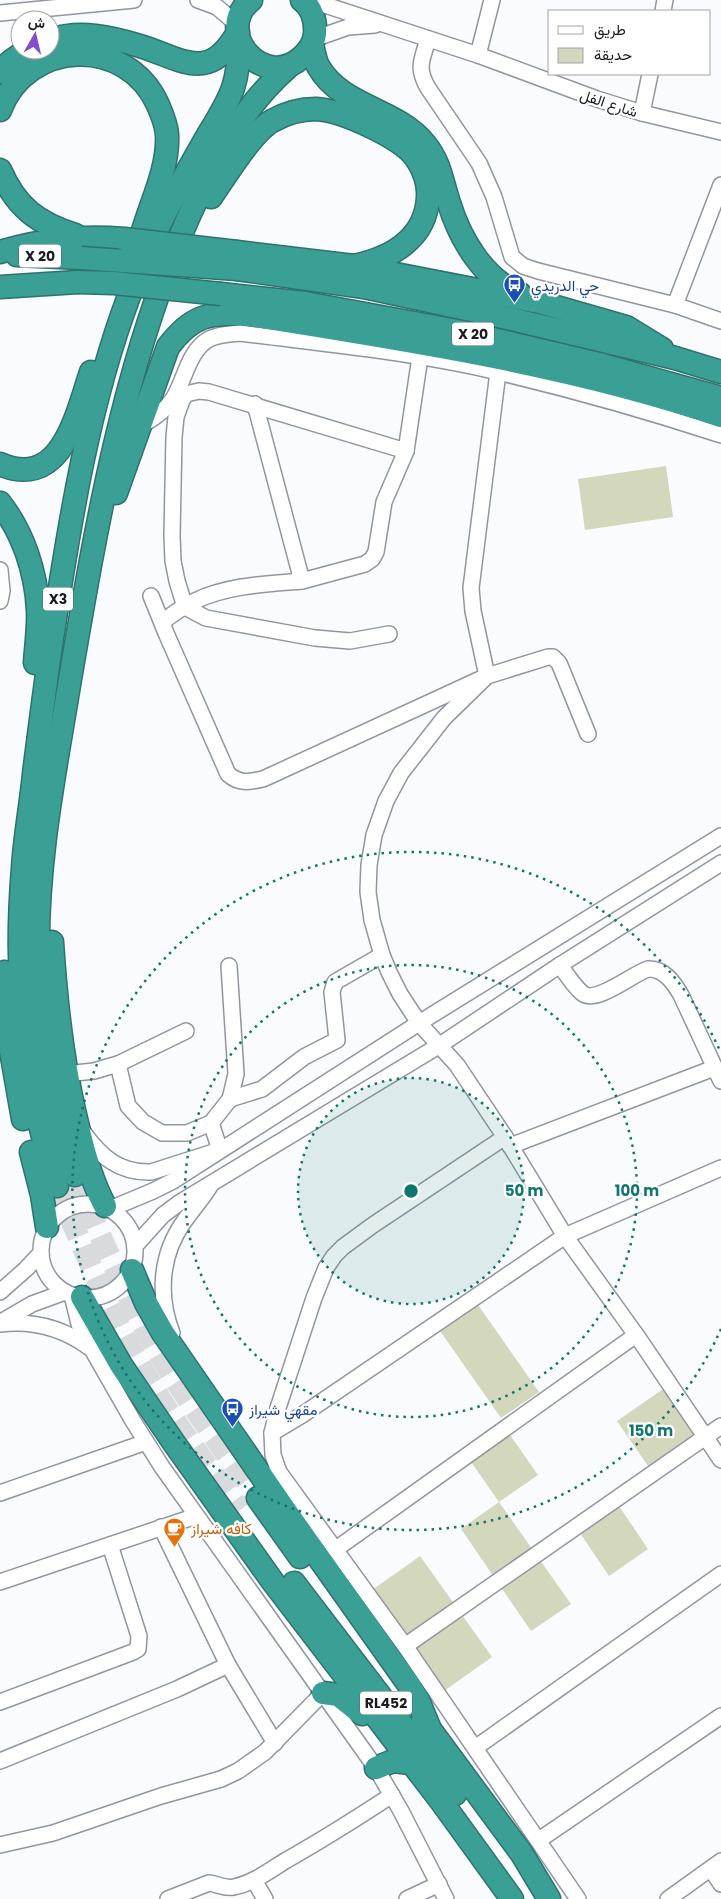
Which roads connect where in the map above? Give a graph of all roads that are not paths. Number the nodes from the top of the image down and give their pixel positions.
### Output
1 (134, 0) edge
2 (198, 0) edge
3 (251, 0) edge
4 (302, 0) edge
5 (310, 0) edge
6 (492, 0) edge
7 (0, 13) edge
8 (387, 26) junction
9 (238, 33) junction
10 (60, 38) edge
11 (428, 39) junction
12 (313, 42) junction
13 (478, 55) junction
14 (13, 60) edge
15 (289, 66) junction
16 (0, 72) edge
17 (650, 75) edge
18 (0, 110) edge
19 (642, 113) junction
20 (721, 132) edge
21 (0, 170) edge
22 (721, 185) edge
23 (182, 233) junction
24 (80, 248) junction
25 (0, 253) edge
26 (237, 260) junction
27 (354, 266) junction
28 (0, 279) edge
29 (78, 282) junction
30 (0, 287) edge
31 (129, 296) junction
32 (539, 302) junction
33 (675, 305) junction
34 (721, 321) edge
35 (420, 357) junction
36 (675, 358) junction
37 (498, 372) junction
38 (721, 372) edge
39 (721, 398) edge
40 (255, 404) junction
41 (721, 416) edge
42 (140, 426) junction
43 (721, 435) edge
44 (406, 451) junction
45 (0, 464) edge
46 (0, 503) edge
47 (94, 547) junction
48 (0, 570) edge
49 (302, 580) junction
50 (151, 596) dead end
51 (0, 601) edge
52 (185, 607) junction
53 (162, 622) junction
54 (389, 634) dead end
55 (487, 676) junction
56 (588, 734) dead end
57 (57, 761) junction
58 (34, 779) junction
59 (27, 822) junction
60 (721, 836) edge
61 (721, 863) edge
62 (382, 955) junction
63 (560, 965) junction
64 (229, 966) dead end
65 (419, 1023) junction
66 (186, 1031) dead end
67 (440, 1045) junction
68 (5, 1046) edge
69 (118, 1064) junction
70 (66, 1074) junction
71 (717, 1074) edge
72 (230, 1099) junction
73 (76, 1120) junction
74 (211, 1123) junction
75 (507, 1142) junction
76 (220, 1150) junction
77 (721, 1168) edge
78 (213, 1182) junction
79 (108, 1208) junction
80 (47, 1228) junction
81 (565, 1236) junction
82 (136, 1246) junction
83 (41, 1254) junction
84 (132, 1270) junction
85 (0, 1292) edge
86 (73, 1295) junction
87 (0, 1323) edge
88 (636, 1335) junction
89 (92, 1351) junction
90 (182, 1360) junction
91 (721, 1426) edge
92 (272, 1433) junction
93 (705, 1438) junction
94 (146, 1442) junction
95 (721, 1460) edge
96 (0, 1493) edge
97 (196, 1516) junction
98 (161, 1527) junction
99 (110, 1545) junction
100 (336, 1549) junction
101 (721, 1574) edge
102 (0, 1582) edge
103 (405, 1646) junction
104 (228, 1665) junction
105 (323, 1693) junction
106 (0, 1702) edge
107 (721, 1716) edge
108 (378, 1721) junction
109 (431, 1732) junction
110 (275, 1743) junction
111 (475, 1748) junction
112 (0, 1761) edge
113 (411, 1763) junction
114 (376, 1768) junction
115 (392, 1795) junction
116 (539, 1840) junction
117 (0, 1845) edge
118 (716, 1865) edge
119 (254, 1880) junction
120 (438, 1884) junction
121 (721, 1884) edge
122 (168, 1899) edge
123 (265, 1899) edge
124 (407, 1899) edge
125 (446, 1899) edge
126 (512, 1899) edge
127 (527, 1899) edge
128 (549, 1899) edge
129 (578, 1899) edge
130 (668, 1899) edge

1 - 7 street
2 - 9 street
3 - 9 highway
4 - 12 highway
5 - 8 street
6 - 13 street
8 - 11 street, شارع الفل
8 - 12 street
9 - 10 highway
9 - 15 highway
9 - 31 highway, X3
11 - 13 street, شارع الفل
11 - 33 street
12 - 15 highway
12 - 32 highway
13 - 19 street, شارع الفل
14 - 16 highway
15 - 23 highway, X3
17 - 19 street
18 - 31 highway
19 - 20 street, شارع الفل
21 - 24 highway
22 - 33 street
23 - 27 highway
23 - 47 highway, X3
24 - 25 highway, X 20
24 - 26 highway, X 20, bridge
24 - 26 highway, bridge
26 - 27 highway
26 - 36 highway, X 20
27 - 32 highway
28 - 29 highway, X 20
29 - 30 highway
29 - 39 highway, X 20, bridge
31 - 45 highway
31 - 58 highway, X3
32 - 36 highway
33 - 34 street
35 - 37 street
35 - 42 street
35 - 44 street
36 - 38 highway, X 20
37 - 43 street
37 - 55 street
40 - 44 street
40 - 49 street
40 - 52 street
41 - 42 highway
42 - 47 highway
44 - 49 street
46 - 58 highway
47 - 57 highway, X3
48 - 51 street
49 - 52 street
50 - 53 street
52 - 53 street
52 - 54 street
53 - 55 street
55 - 56 street
55 - 62 street
57 - 59 highway, X3
57 - 70 highway
58 - 59 highway, X3
59 - 68 highway
60 - 65 street
61 - 63 street
62 - 65 street
62 - 72 street
63 - 67 street
63 - 71 street
64 - 72 street
65 - 67 street
65 - 76 street
66 - 69 street
67 - 75 street
67 - 78 street
68 - 80 highway
69 - 70 street
69 - 74 street
70 - 73 highway
71 - 75 street
72 - 74 street
73 - 76 street
73 - 79 highway
74 - 76 street
75 - 81 street
75 - 92 street
76 - 79 street
77 - 81 street
78 - 82 street
78 - 90 street
79 - 80 street
79 - 82 street
80 - 83 street
81 - 88 street
81 - 92 street
82 - 84 street
83 - 85 street
83 - 86 street
84 - 86 street
84 - 90 highway
86 - 87 street
86 - 89 street
86 - 108 highway
87 - 89 street
88 - 93 street
88 - 100 street
89 - 94 street
90 - 109 highway
91 - 93 street
92 - 100 street
93 - 95 street
93 - 103 street
94 - 96 street
94 - 97 street
97 - 98 street
97 - 105 street
98 - 99 street
98 - 104 street
99 - 102 street
99 - 106 street
100 - 103 street
101 - 111 street
103 - 111 street
104 - 110 street
104 - 112 street
105 - 108 highway
105 - 110 street
105 - 114 street
107 - 116 street
108 - 113 highway
109 - 127 highway, RL452
109 - 128 highway, RL452
110 - 117 street
111 - 116 street
113 - 114 highway
113 - 126 highway
114 - 115 street
115 - 119 street
115 - 120 street
116 - 129 street
118 - 121 street
118 - 130 street
119 - 122 street
119 - 123 street
120 - 124 street
120 - 125 street

